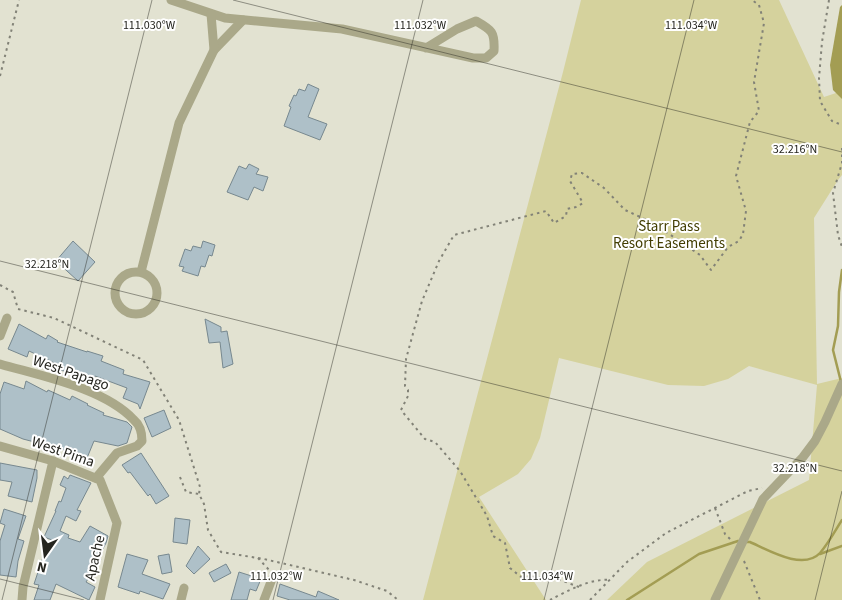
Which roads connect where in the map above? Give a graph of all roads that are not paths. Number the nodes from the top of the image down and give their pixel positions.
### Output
1 (171, 0) edge
2 (211, 14) junction
3 (243, 20) junction
4 (426, 48) junction
5 (214, 50) junction
6 (141, 272) junction
7 (7, 318) dead end
8 (0, 336) edge
9 (0, 364) edge
10 (842, 384) edge
11 (0, 446) edge
12 (52, 460) junction
13 (96, 478) junction
14 (117, 523) joint
15 (274, 577) road end
16 (184, 588) dead end
17 (22, 600) edge
18 (100, 600) edge
19 (181, 600) edge
20 (264, 600) edge
21 (715, 600) edge

1 - 2 street
2 - 3 street
2 - 5 street
3 - 4 street
3 - 5 street
4 - 4 street
5 - 6 street
6 - 6 street
7 - 8 street
9 - 13 street, West Papago
10 - 21 street
11 - 12 street, West Pima
12 - 13 street, West Pima
12 - 17 street
13 - 14 street, West Pima
14 - 18 street, Apache
15 - 20 street
16 - 19 street

